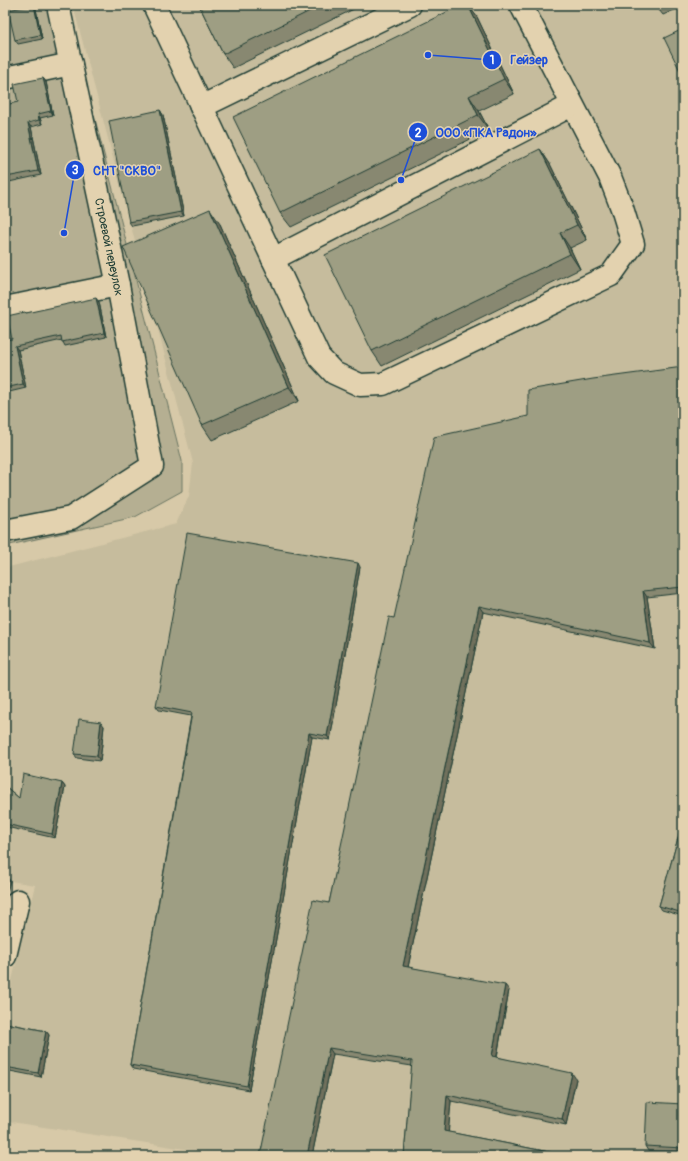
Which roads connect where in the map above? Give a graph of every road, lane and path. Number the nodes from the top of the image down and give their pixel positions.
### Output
1 (58, 5) edge
2 (154, 5) edge
3 (410, 5) edge
4 (521, 5) edge
5 (71, 64) junction
6 (5, 78) edge
7 (572, 105) junction
8 (201, 107) junction
9 (273, 259) junction
10 (118, 285) junction
11 (5, 308) edge
12 (5, 531) edge
13 (18, 901) dead end
14 (5, 956) edge

1 - 5 lane, Строевой переулок
2 - 8 lane
3 - 8 lane
4 - 7 lane
5 - 6 lane
5 - 10 lane, Строевой переулок
7 - 9 lane
7 - 9 lane
8 - 9 lane
10 - 11 lane
10 - 12 lane, Строевой переулок
13 - 14 lane

